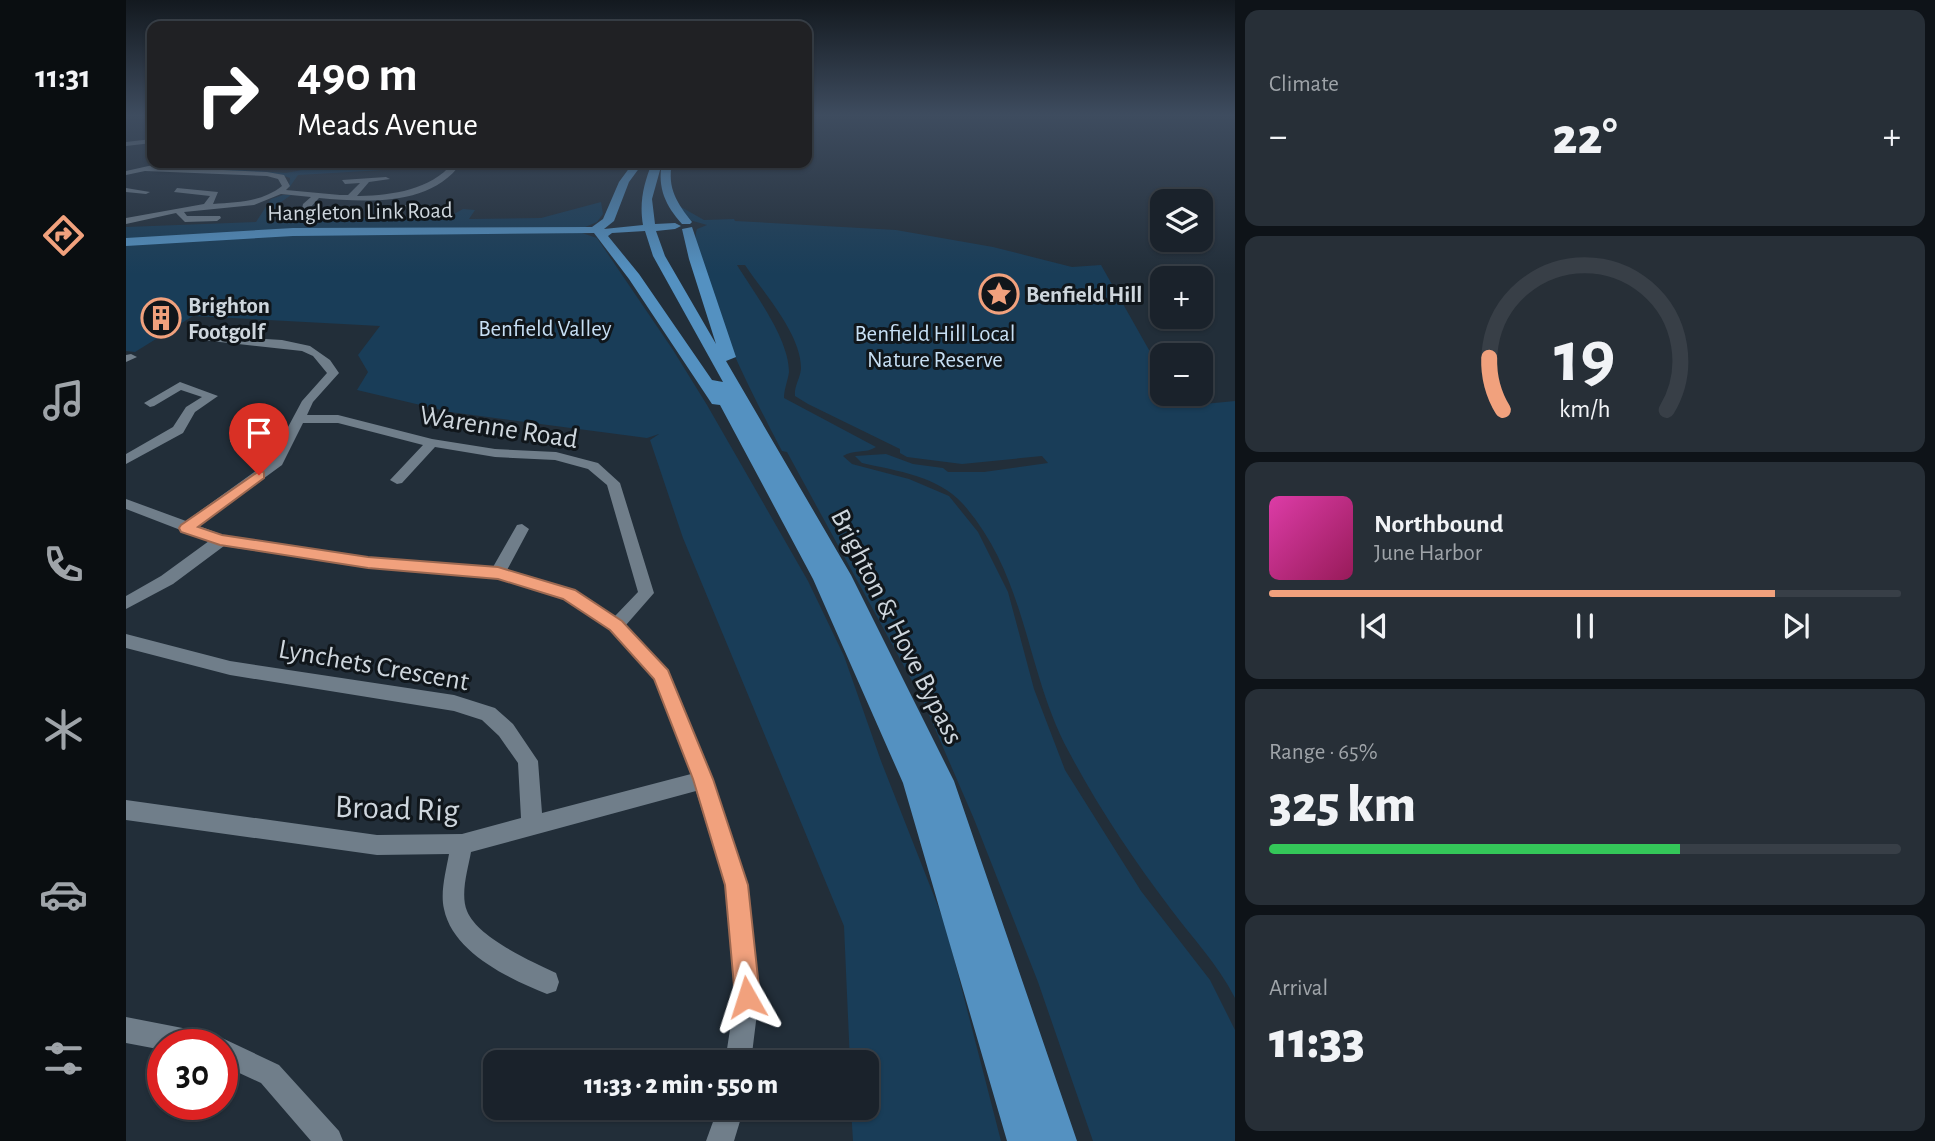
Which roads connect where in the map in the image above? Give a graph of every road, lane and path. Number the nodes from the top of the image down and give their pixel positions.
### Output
1 (150, 168) edge
2 (453, 168) edge
3 (634, 168) edge
4 (647, 168) edge
5 (655, 168) edge
6 (666, 168) edge
7 (145, 169) junction
8 (162, 171) joint
9 (126, 173) edge
10 (386, 179) dead end
11 (367, 180) junction
12 (345, 182) dead end
13 (135, 183) dead end
14 (126, 188) edge
15 (177, 190) dead end
16 (146, 192) dead end
17 (279, 192) junction
18 (319, 194) junction
19 (398, 196) junction
20 (351, 197) junction
21 (416, 205) dead end
22 (207, 206) junction
23 (404, 206) junction
24 (393, 207) dead end
25 (178, 210) junction
26 (323, 212) dead end
27 (217, 218) dead end
28 (126, 221) edge
29 (683, 226) junction
30 (644, 228) junction
31 (602, 230) junction
32 (126, 242) edge
33 (206, 338) dead end
34 (150, 403) dead end
35 (744, 405) junction
36 (299, 419) junction
37 (235, 439) dead end
38 (746, 440) junction
39 (432, 443) junction
40 (285, 446) junction
41 (126, 460) edge
42 (397, 480) dead end
43 (126, 504) edge
44 (186, 528) junction
45 (522, 529) dead end
46 (220, 540) junction
47 (498, 573) junction
48 (126, 603) edge
49 (616, 625) junction
50 (126, 642) edge
51 (703, 779) junction
52 (126, 810) edge
53 (533, 827) junction
54 (462, 844) junction
55 (547, 982) dead end
56 (126, 1030) edge
57 (147, 1034) edge
58 (740, 1050) edge
59 (238, 1059) edge
60 (727, 1120) edge
61 (329, 1141) edge
62 (720, 1141) edge
63 (1025, 1141) edge
64 (1059, 1141) edge

1 - 7 street
2 - 19 street
3 - 31 highway
4 - 30 highway, Brighton & Hove Bypass
5 - 30 highway, Brighton & Hove Bypass
6 - 29 highway
7 - 8 street
7 - 9 street
8 - 17 street
10 - 11 street
11 - 12 street
11 - 20 street
13 - 14 street
14 - 16 street
15 - 22 street
17 - 18 street
17 - 22 street
18 - 20 street
18 - 26 street
19 - 20 street
19 - 23 street
21 - 23 street
22 - 25 street
23 - 24 street
25 - 27 street
25 - 28 street
29 - 31 highway, Hangleton Link Road
29 - 35 highway
30 - 35 highway, Brighton & Hove Bypass
30 - 38 highway, Brighton & Hove Bypass
31 - 32 highway, Hangleton Link Road
31 - 38 highway
33 - 36 street
34 - 41 street
35 - 64 highway, Brighton & Hove Bypass
36 - 39 street, Warenne Road
36 - 40 street
37 - 40 street
38 - 63 highway, Brighton & Hove Bypass
39 - 42 street
39 - 49 street, Warenne Road
40 - 44 street
43 - 44 street
44 - 46 street
45 - 47 street
46 - 47 street
46 - 48 street
47 - 49 street
49 - 51 street
50 - 53 street, Lynchets Crescent
51 - 53 street, Broad Rig
51 - 58 street
52 - 54 street, Broad Rig
53 - 54 street, Broad Rig
54 - 55 street
56 - 57 street
59 - 61 street
60 - 62 street

